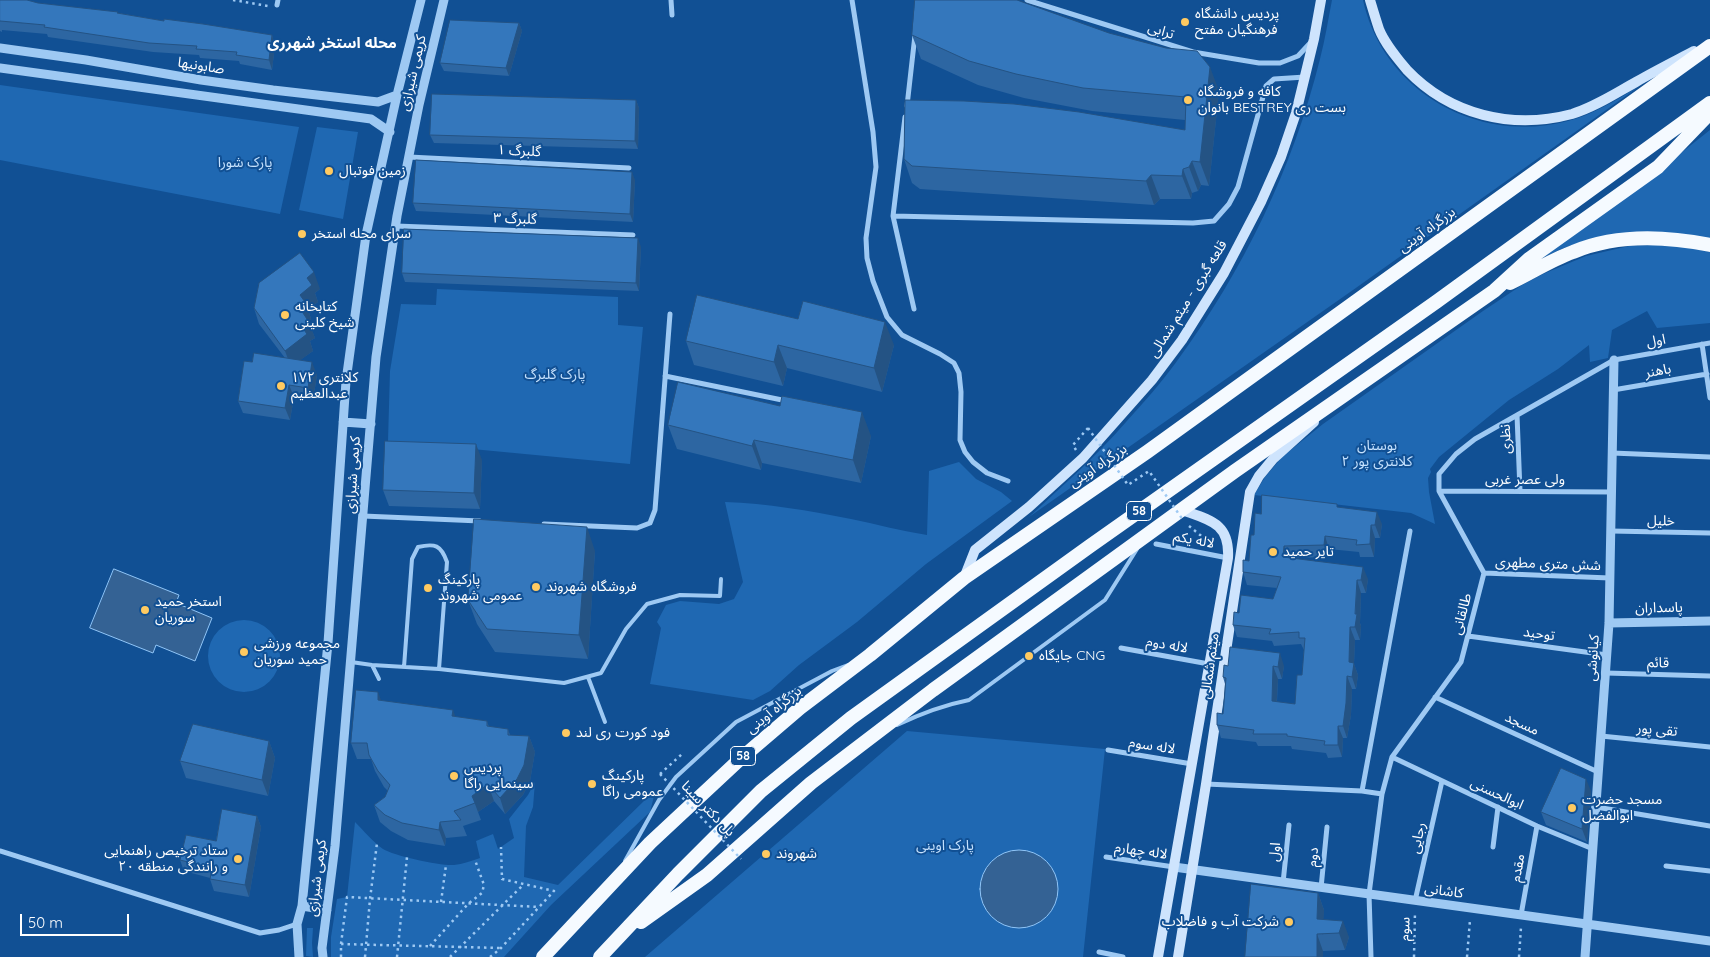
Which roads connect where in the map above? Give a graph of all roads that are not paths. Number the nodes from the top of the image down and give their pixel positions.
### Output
1 (420, 0) edge
2 (444, 0) edge
3 (671, 0) edge
4 (852, 0) edge
5 (1027, 0) edge
6 (1321, 0) edge
7 (1370, 0) edge
8 (672, 15) dead end
9 (916, 29) edge
10 (1314, 38) junction
11 (1710, 43) edge
12 (1710, 46) edge
13 (0, 48) edge
14 (0, 68) edge
15 (1305, 77) junction
16 (397, 95) junction
17 (348, 98) junction
18 (1710, 104) edge
19 (1710, 112) edge
20 (346, 115) junction
21 (390, 132) junction
22 (409, 157) junction
23 (629, 168) dead end
24 (893, 216) junction
25 (396, 226) junction
26 (633, 235) dead end
27 (1710, 245) edge
28 (1494, 291) junction
29 (914, 309) dead end
30 (670, 314) dead end
31 (1710, 342) edge
32 (1702, 344) junction
33 (1614, 360) junction
34 (1706, 374) junction
35 (665, 376) junction
36 (1613, 390) junction
37 (1710, 398) edge
38 (798, 403) edge
39 (1327, 408) junction
40 (1517, 415) junction
41 (343, 422) junction
42 (371, 424) junction
43 (1612, 454) junction
44 (1710, 457) edge
45 (1008, 481) dead end
46 (1439, 491) junction
47 (1520, 491) junction
48 (1612, 492) junction
49 (1182, 515) junction
50 (363, 516) junction
51 (490, 522) edge
52 (539, 524) edge
53 (1410, 531) dead end
54 (1611, 531) junction
55 (1710, 533) edge
56 (1149, 541) junction
57 (1228, 558) junction
58 (1484, 573) junction
59 (964, 578) junction
60 (1610, 578) junction
61 (721, 579) dead end
62 (1710, 621) edge
63 (1610, 623) junction
64 (1468, 636) junction
65 (1121, 648) dead end
66 (1607, 654) junction
67 (870, 655) junction
68 (351, 662) junction
69 (1209, 664) junction
70 (372, 666) junction
71 (404, 668) junction
72 (439, 668) junction
73 (1606, 673) junction
74 (1710, 676) edge
75 (588, 677) junction
76 (378, 679) dead end
77 (1436, 697) junction
78 (605, 722) dead end
79 (1601, 736) junction
80 (866, 740) junction
81 (1710, 747) edge
82 (1108, 750) dead end
83 (1392, 757) junction
84 (1192, 764) junction
85 (1598, 772) junction
86 (1442, 781) junction
87 (1206, 784) junction
88 (1362, 791) junction
89 (1382, 794) junction
90 (1498, 807) junction
91 (1596, 807) junction
92 (1289, 825) dead end
93 (1537, 826) junction
94 (1710, 826) edge
95 (1327, 827) dead end
96 (1493, 848) dead end
97 (1593, 849) junction
98 (0, 851) edge
99 (1106, 858) dead end
100 (1666, 866) dead end
101 (1174, 867) junction
102 (1192, 870) junction
103 (1710, 872) edge
104 (614, 881) junction
105 (1283, 882) junction
106 (1321, 888) junction
107 (1369, 894) junction
108 (1415, 901) junction
109 (302, 906) junction
110 (327, 910) junction
111 (1522, 915) junction
112 (297, 924) junction
113 (1587, 924) junction
114 (616, 940) junction
115 (1710, 941) edge
116 (1098, 952) dead end
117 (545, 954) edge
118 (299, 957) edge
119 (323, 957) edge
120 (600, 957) edge
121 (1123, 957) edge
122 (1158, 957) edge
123 (1178, 957) edge
124 (1371, 957) edge
125 (1585, 957) edge

1 - 16 street, کریمی شیرازی
2 - 22 street, کریمی شیرازی
3 - 8 street
4 - 45 street
5 - 10 street, ترابی
6 - 10 main road, قلعه گبری - میثم شمالی
7 - 11 main road
9 - 24 street
10 - 15 main road, قلعه گبری - میثم شمالی
12 - 59 highway, بزرگراه آوینی / 58
13 - 17 street, صابونیها
14 - 20 street, صابونیها
15 - 24 street
15 - 59 main road, قلعه گبری - میثم شمالی
16 - 17 street, صابونیها
16 - 21 street, کریمی شیرازی
17 - 20 street
18 - 114 highway, 58
19 - 28 highway
20 - 21 street, صابونیها
21 - 41 street, کریمی شیرازی
22 - 23 street, گلبرگ ۱
22 - 25 street, کریمی شیرازی
24 - 29 street
25 - 26 street, گلبرگ ۳
25 - 42 street, کریمی شیرازی
27 - 28 highway
28 - 39 highway
30 - 35 street
31 - 32 street
32 - 33 street, اول
32 - 34 street
33 - 36 street, کیانوشی
33 - 40 street
34 - 36 street, باهنر
34 - 37 street
35 - 38 street
35 - 52 street
36 - 43 street, کیانوشی
39 - 49 highway
39 - 87 main road, میثم شمالی
40 - 46 street
40 - 47 street, نظری
41 - 42 street
41 - 109 street, کریمی شیرازی
42 - 50 street, کریمی شیرازی
43 - 44 street
43 - 48 street, کیانوشی
46 - 47 street, ولی عصر غربی
46 - 58 street
47 - 48 street, ولی عصر غربی
48 - 54 street, کیانوشی
49 - 56 highway
49 - 57 main road, میثم شمالی
50 - 51 street
50 - 68 street, کریمی شیرازی
53 - 88 street
54 - 55 street, خلیل
54 - 60 street, کیانوشی
56 - 57 street, لاله یکم
56 - 80 highway
56 - 80 lane
57 - 69 main road, میثم شمالی
58 - 60 street, شش متری مطهری
58 - 64 street, طالقانی
59 - 67 highway, بزرگراه آوینی / 58
60 - 63 street, کیانوشی
61 - 75 lane
62 - 63 street, پاسداران
63 - 66 street, کیانوشی
64 - 66 street, توحید
64 - 77 street, طالقانی
65 - 69 street, لاله دوم
66 - 73 street, کیانوشی
67 - 104 highway, بزرگراه آوینی / 58
67 - 104 lane
68 - 70 lane
68 - 110 street, کریمی شیرازی
69 - 84 main road, میثم شمالی
70 - 71 lane
70 - 76 lane
71 - 72 lane
71 - 72 lane
72 - 75 lane
73 - 74 street, قائم
73 - 79 street, کیانوشی
75 - 78 lane
77 - 83 street, طالقانی
77 - 85 street, مسجد
79 - 81 street, تقی پور
79 - 85 street, کیانوشی
80 - 114 highway
82 - 84 street, لاله سوم
83 - 86 street, ابوالحسنی
83 - 89 street, طالقانی
84 - 101 main road, میثم شمالی
85 - 91 street, کیانوشی
86 - 90 street, ابوالحسنی
86 - 108 street, رجایی
87 - 88 street
87 - 102 main road, میثم شمالی
88 - 89 street
89 - 107 street, طالقانی
90 - 93 street, ابوالحسنی
90 - 96 street
91 - 94 street
91 - 97 street, کیانوشی
92 - 105 street, اول
93 - 97 street, ابوالحسنی
93 - 111 street, مقدم
95 - 106 street, دوم
97 - 113 street, کیانوشی
98 - 112 street
99 - 101 street, لاله چهارم
100 - 103 street
101 - 102 street, کاشانی
101 - 122 main road, میثم شمالی
102 - 105 street, کاشانی
102 - 123 main road, میثم شمالی
104 - 117 highway, بزرگراه آوینی / 58
105 - 106 street, کاشانی
106 - 107 street, کاشانی
107 - 108 street, کاشانی
107 - 124 street, طالقانی
108 - 111 street, کاشانی
109 - 110 street
109 - 112 street, کریمی شیرازی
110 - 119 street, کریمی شیرازی
111 - 113 street, کاشانی
112 - 118 street, کریمی شیرازی
113 - 115 street, کاشانی
113 - 125 street, کیانوشی
114 - 120 highway, 58
116 - 121 street

